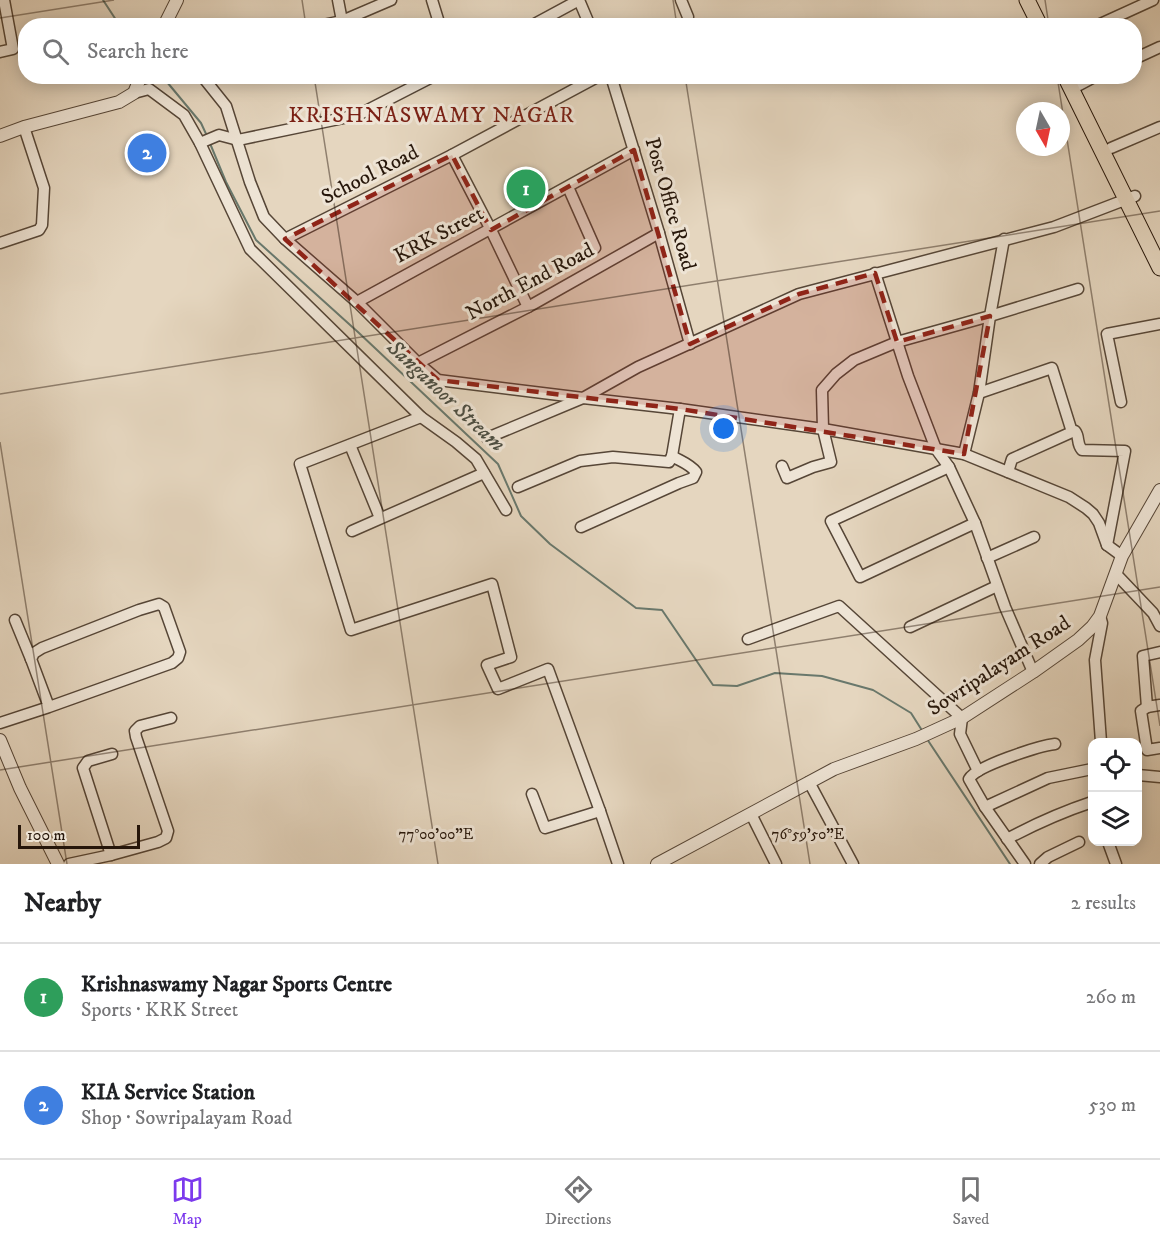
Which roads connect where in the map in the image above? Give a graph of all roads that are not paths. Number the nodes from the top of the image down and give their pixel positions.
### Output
1 (4, 0) edge
2 (177, 0) edge
3 (338, 0) edge
4 (391, 0) edge
5 (432, 0) edge
6 (579, 0) edge
7 (681, 0) edge
8 (1027, 0) edge
9 (1038, 0) edge
10 (1153, 0) edge
11 (688, 17) dead end
12 (168, 18) edge
13 (341, 18) edge
14 (349, 18) edge
15 (438, 18) edge
16 (546, 18) edge
17 (587, 18) edge
18 (1036, 18) edge
19 (1046, 18) edge
20 (1114, 18) edge
21 (1160, 47) edge
22 (0, 52) edge
23 (1142, 55) edge
24 (138, 84) edge
25 (208, 84) edge
26 (418, 84) edge
27 (584, 84) edge
28 (613, 84) edge
29 (1069, 84) edge
30 (1079, 84) edge
31 (134, 93) junction
32 (24, 127) junction
33 (1160, 127) edge
34 (0, 136) edge
35 (238, 141) junction
36 (200, 143) junction
37 (1111, 148) junction
38 (634, 150) junction
39 (452, 155) junction
40 (568, 187) junction
41 (1131, 198) junction
42 (491, 230) junction
43 (659, 233) junction
44 (285, 239) junction
45 (1004, 239) junction
46 (0, 243) edge
47 (595, 248) dead end
48 (1160, 248) edge
49 (1160, 268) edge
50 (874, 273) junction
51 (1078, 289) dead end
52 (357, 302) junction
53 (528, 307) junction
54 (990, 316) junction
55 (1160, 324) edge
56 (897, 342) junction
57 (690, 344) junction
58 (418, 363) junction
59 (979, 393) junction
60 (584, 398) junction
61 (1121, 402) dead end
62 (680, 409) junction
63 (421, 417) junction
64 (823, 429) junction
65 (1071, 432) junction
66 (487, 438) dead end
67 (350, 446) junction
68 (936, 449) junction
69 (964, 454) junction
70 (672, 456) junction
71 (782, 466) dead end
72 (949, 467) junction
73 (1008, 472) junction
74 (484, 473) junction
75 (518, 487) dead end
76 (1159, 492) edge
77 (506, 510) dead end
78 (380, 518) junction
79 (975, 523) junction
80 (581, 527) dead end
81 (352, 531) dead end
82 (1034, 537) dead end
83 (1107, 545) junction
84 (1122, 556) junction
85 (987, 558) junction
86 (1116, 574) junction
87 (997, 586) junction
88 (1100, 615) junction
89 (15, 620) dead end
90 (1160, 626) edge
91 (910, 627) dead end
92 (748, 639) dead end
93 (1160, 652) edge
94 (31, 659) junction
95 (1033, 672) junction
96 (1160, 705) edge
97 (49, 707) junction
98 (1147, 707) junction
99 (171, 718) dead end
100 (962, 718) junction
101 (0, 723) edge
102 (1101, 738) edge
103 (0, 740) edge
104 (1055, 744) dead end
105 (1160, 748) edge
106 (112, 754) dead end
107 (1088, 770) edge
108 (978, 771) junction
109 (1142, 775) edge
110 (1160, 777) edge
111 (809, 782) junction
112 (532, 794) dead end
113 (1088, 803) edge
114 (985, 807) junction
115 (600, 812) junction
116 (751, 814) junction
117 (1007, 839) junction
118 (1079, 842) dead end
119 (1109, 846) edge
120 (111, 855) junction
121 (1114, 863) edge
122 (58, 864) edge
123 (69, 864) edge
124 (618, 864) edge
125 (657, 864) edge
126 (776, 864) edge
127 (853, 864) edge
128 (1025, 864) edge
129 (1040, 864) edge

1 - 22 street
2 - 12 street
3 - 13 street
4 - 14 street
5 - 15 street
6 - 16 street
6 - 17 street
7 - 11 street
8 - 18 main road
9 - 19 main road
10 - 20 street
21 - 23 street
24 - 31 street
25 - 35 street
26 - 35 street
27 - 39 street, School Road
28 - 38 street, Post Office Road
29 - 41 main road
30 - 37 main road
31 - 32 street
31 - 36 street
32 - 34 street
32 - 46 street
33 - 37 street
35 - 36 street
35 - 44 street
36 - 63 street
37 - 41 main road
38 - 40 street, KRK Street
38 - 43 street, Post Office Road
39 - 42 street
39 - 44 street, School Road
40 - 42 street, KRK Street
40 - 47 street
41 - 45 street
41 - 48 main road
41 - 49 main road
42 - 52 street, KRK Street
42 - 53 street
43 - 53 street, North End Road
43 - 57 street, Post Office Road
44 - 52 street
45 - 50 street
45 - 54 street
50 - 56 street
50 - 57 street
51 - 54 street
52 - 58 street
53 - 58 street, North End Road
54 - 56 street
54 - 59 street
55 - 61 street
56 - 64 street
56 - 68 street
57 - 60 street
58 - 60 street
59 - 65 street
59 - 69 street
60 - 62 street
60 - 66 street
62 - 64 street
62 - 70 street
63 - 67 street
63 - 74 street
64 - 68 street
64 - 71 street
65 - 73 street
65 - 83 street
67 - 78 street
67 - 115 street
68 - 69 street
68 - 72 street
69 - 73 street
70 - 75 street
70 - 80 street
72 - 79 street
72 - 79 street
73 - 83 street
74 - 77 street
74 - 78 street
76 - 84 street, Sowripalayam Road
78 - 81 street
79 - 85 street
82 - 85 street
83 - 84 street
84 - 86 street, Sowripalayam Road
85 - 87 street
86 - 88 street, Sowripalayam Road
86 - 90 street
87 - 91 street
87 - 95 street
88 - 95 street, Sowripalayam Road
88 - 102 street
89 - 94 street
92 - 100 street
93 - 98 street
94 - 97 street
94 - 97 street
95 - 100 street, Sowripalayam Road
96 - 98 street
97 - 101 street
98 - 105 street
99 - 120 street
100 - 108 street
100 - 111 street, Sowripalayam Road
103 - 122 street
104 - 108 street
106 - 120 street
107 - 114 street
108 - 114 street
109 - 110 street
111 - 116 street, Sowripalayam Road
111 - 127 street
112 - 115 street
113 - 117 street
114 - 117 street
115 - 124 street
116 - 125 street, Sowripalayam Road
116 - 126 street
117 - 128 street
118 - 129 street
119 - 121 street
120 - 123 street

